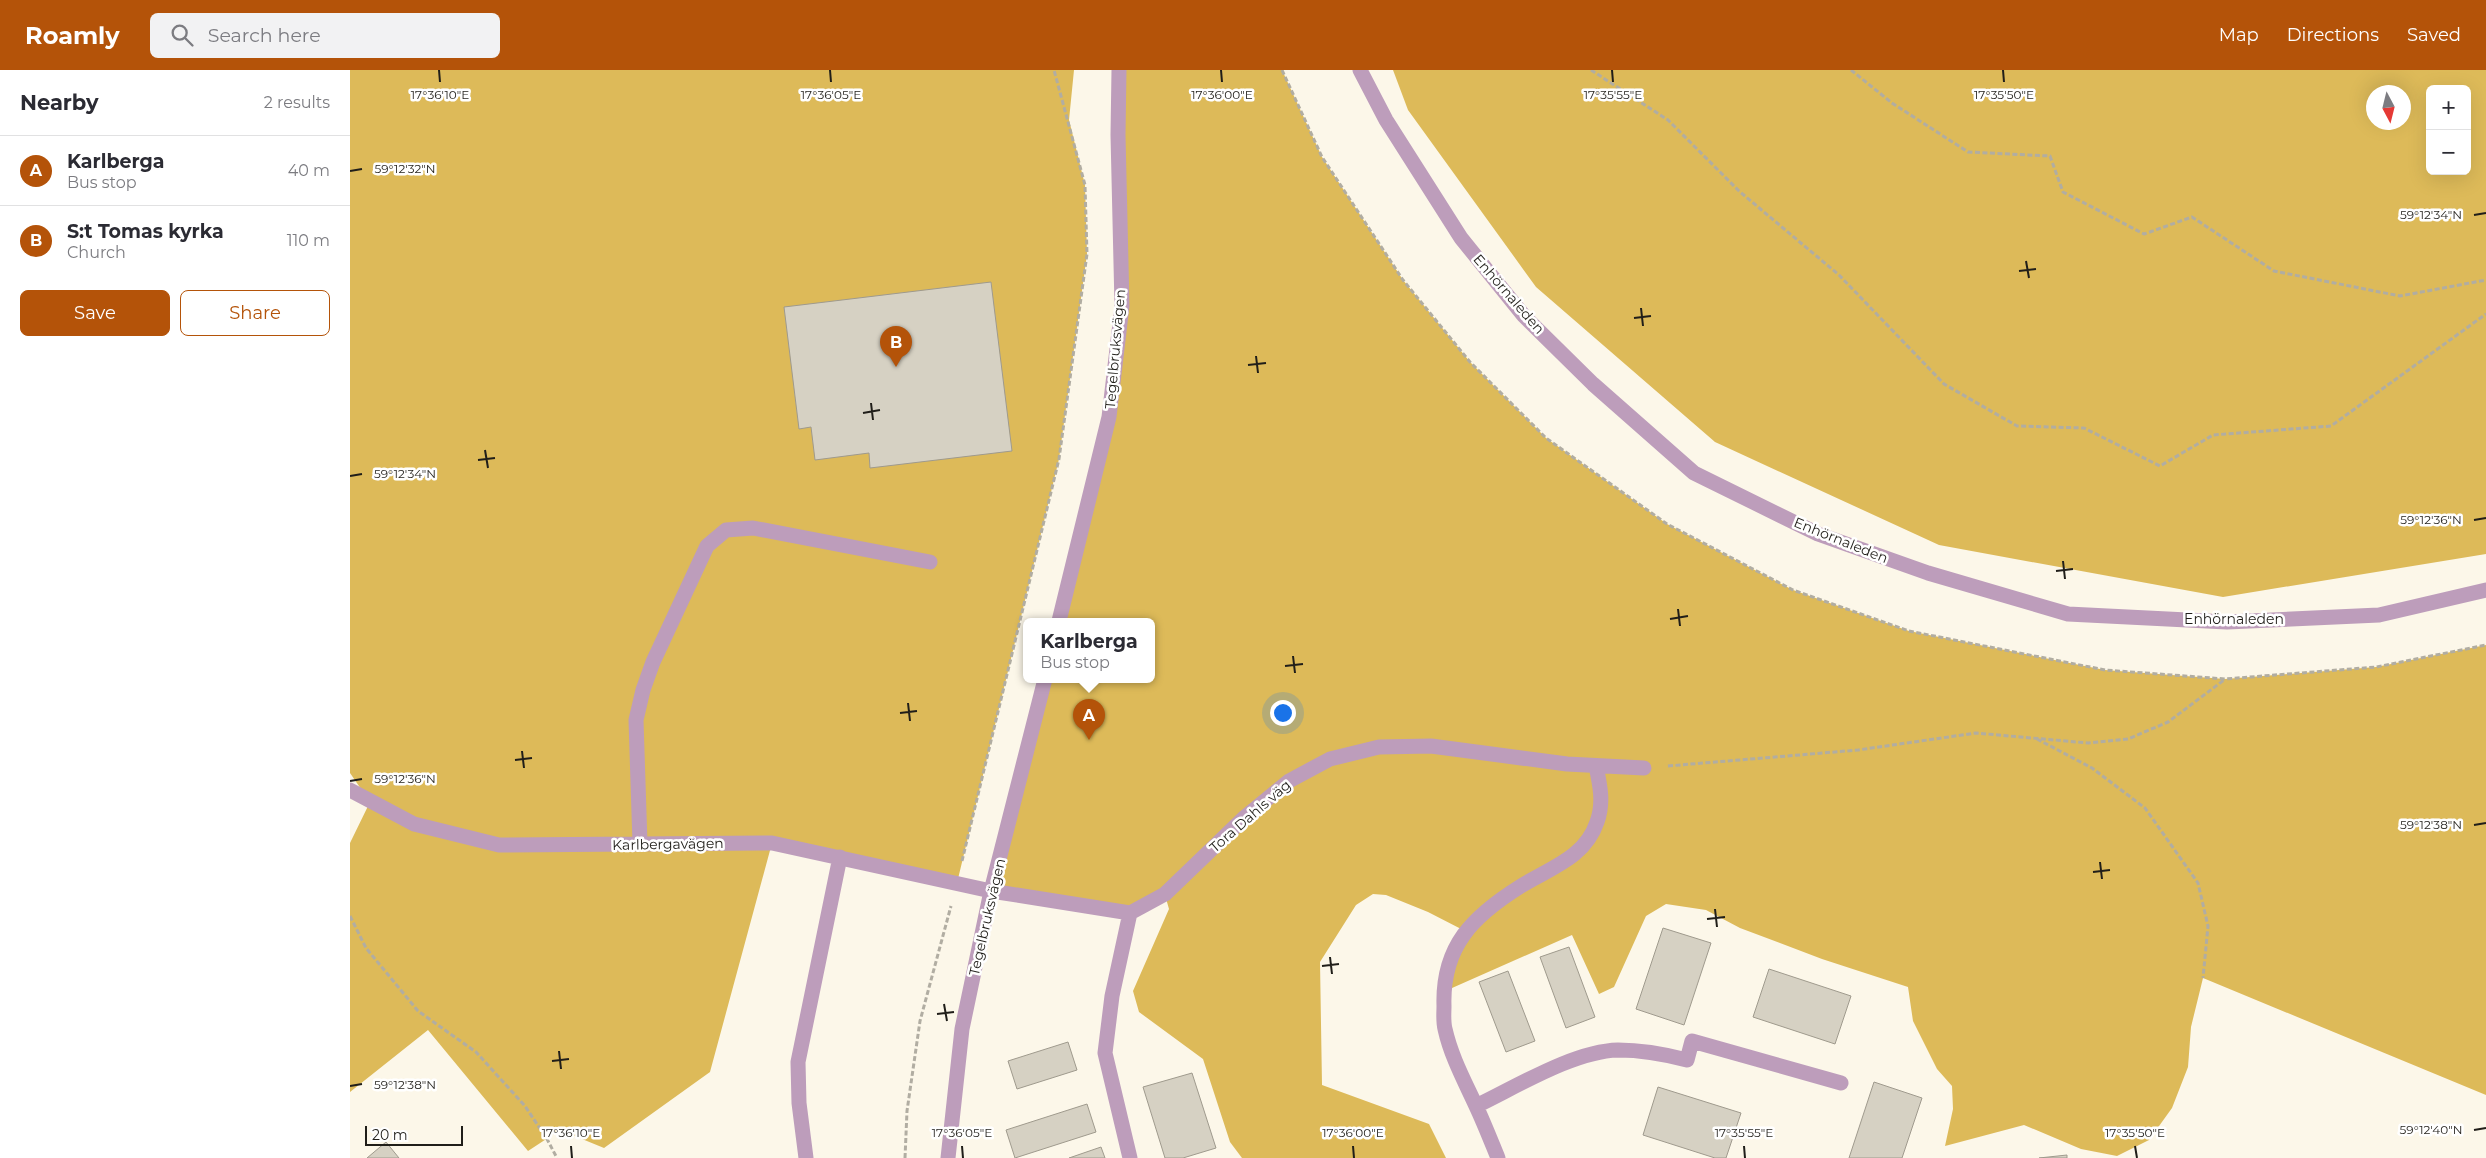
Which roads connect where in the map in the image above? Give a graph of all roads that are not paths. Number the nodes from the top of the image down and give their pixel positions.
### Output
1 (1119, 70) edge
2 (1360, 70) edge
3 (930, 562) dead end
4 (2486, 590) edge
5 (1060, 618) edge
6 (1044, 683) edge
7 (1596, 766) junction
8 (1644, 768) road end
9 (350, 790) edge
10 (640, 844) junction
11 (840, 857) junction
12 (991, 891) junction
13 (1130, 913) junction
14 (1841, 1084) dead end
15 (1476, 1106) junction
16 (806, 1158) edge
17 (948, 1158) edge
18 (1130, 1158) edge
19 (1498, 1158) edge

1 - 5 street, Tegelbruksvägen
2 - 4 street, Enhörnaleden
3 - 10 street
6 - 12 street, Tegelbruksvägen
7 - 8 street, Tora Dahls väg
7 - 13 street, Tora Dahls väg
7 - 15 street
9 - 10 street, Karlbergavägen
10 - 11 street, Karlbergavägen
11 - 12 street, Karlbergavägen
11 - 16 street
12 - 13 street
12 - 17 street, Tegelbruksvägen
13 - 18 street
14 - 15 street
15 - 19 street

